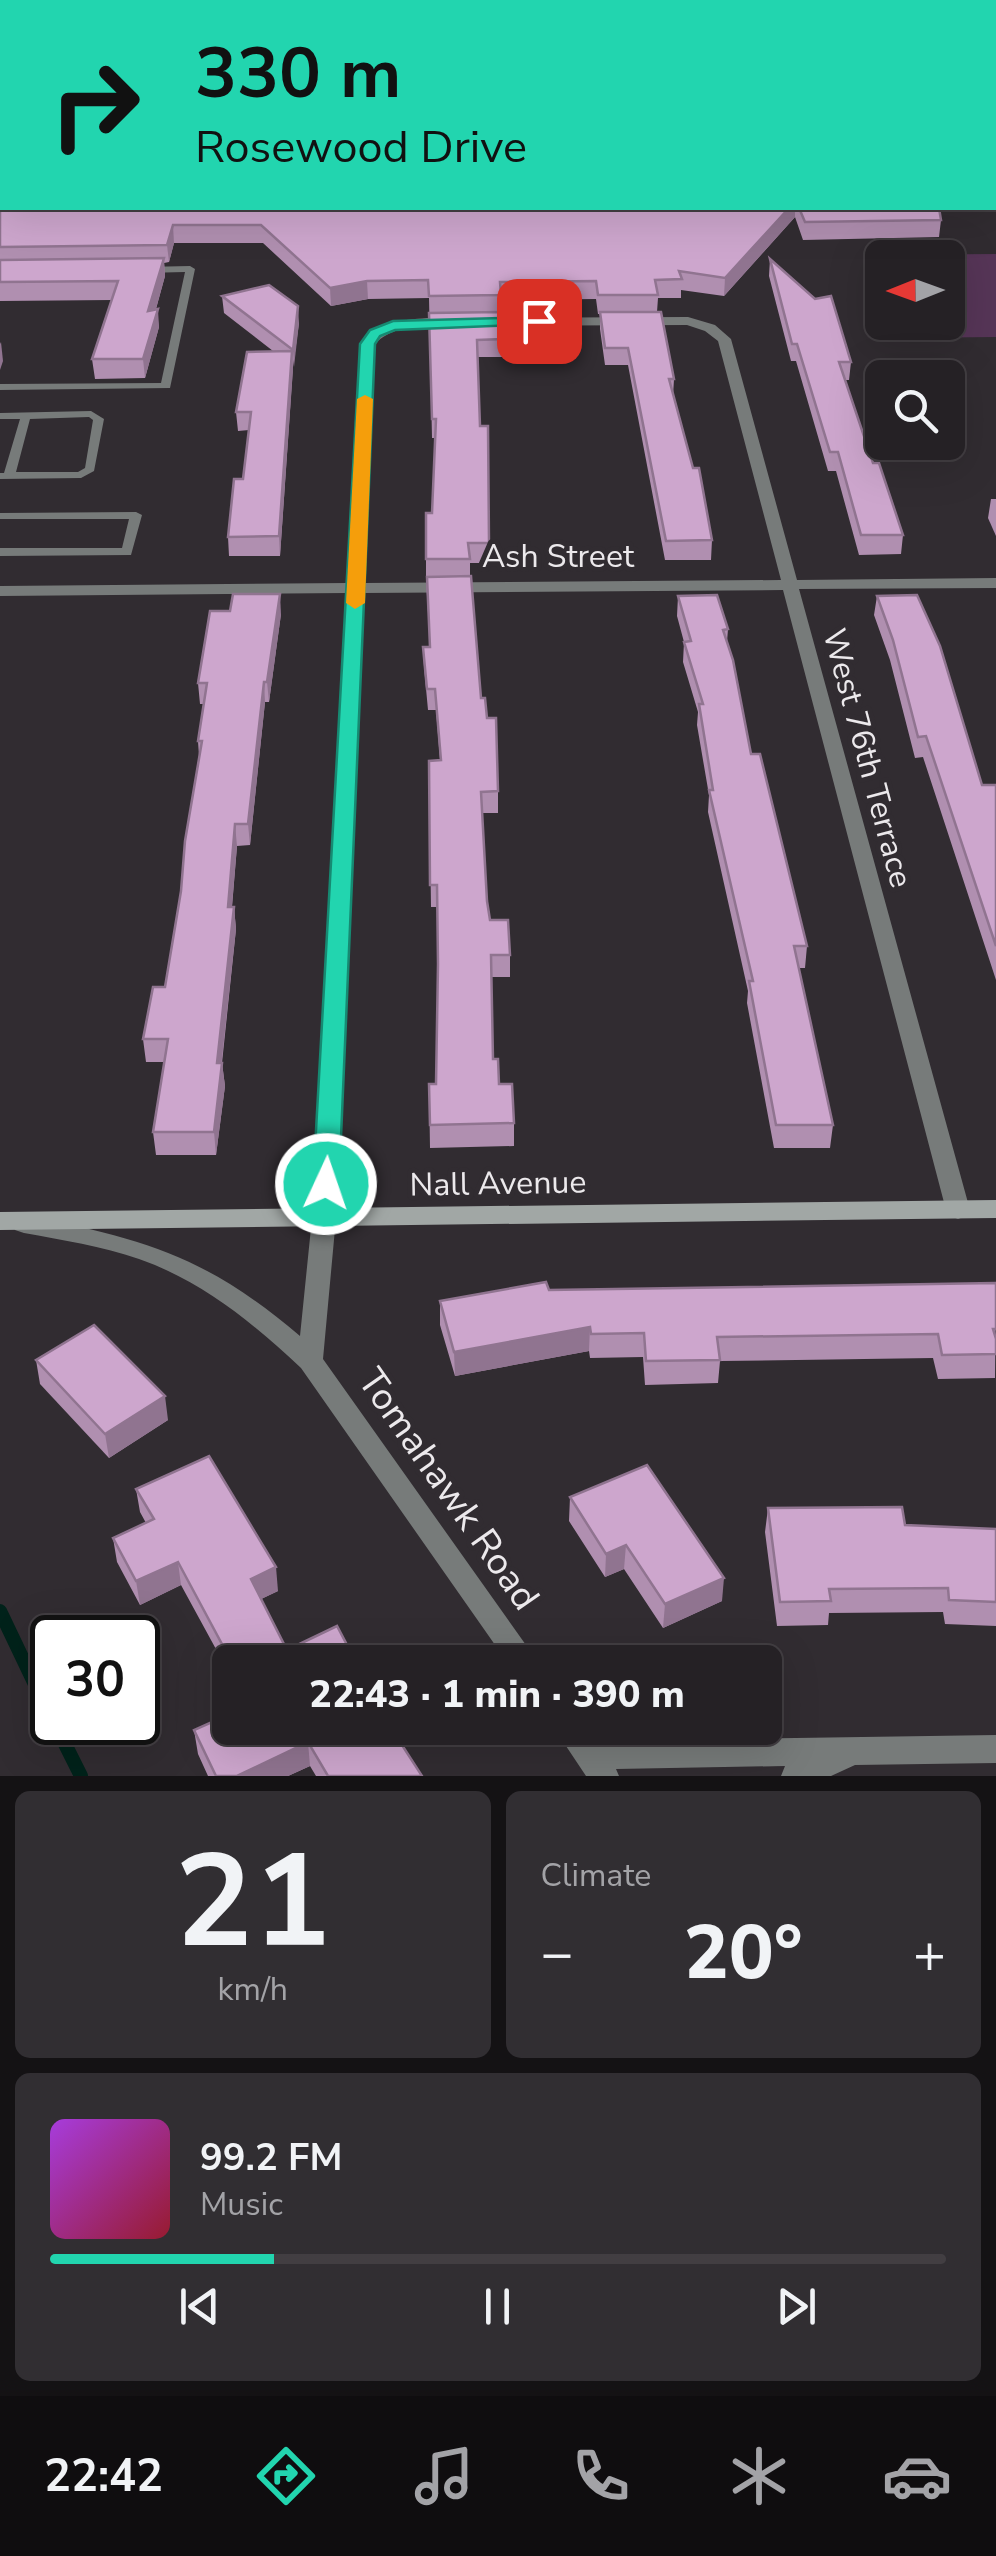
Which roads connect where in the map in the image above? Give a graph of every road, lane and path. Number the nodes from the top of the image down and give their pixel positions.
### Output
1 (133, 270) edge
2 (710, 328) joint
3 (0, 387) edge
4 (26, 415) junction
5 (0, 416) edge
6 (4, 476) edge
7 (0, 516) edge
8 (0, 552) edge
9 (996, 582) edge
10 (791, 584) junction
11 (356, 588) junction
12 (0, 591) edge
13 (958, 1210) junction
14 (996, 1210) edge
15 (324, 1218) junction
16 (4, 1221) edge
17 (310, 1361) junction
18 (511, 1645) edge
19 (996, 1749) edge
20 (859, 1751) junction
21 (596, 1765) edge
22 (796, 1776) edge

1 - 3 lane
2 - 10 street, West 76th Terrace
2 - 11 street, Tomahawk Road
4 - 5 lane
4 - 6 lane
4 - 6 lane
7 - 8 lane
9 - 10 street, Ash Street
10 - 11 street, Ash Street
10 - 13 street, West 76th Terrace
11 - 12 street, Ash Street
11 - 15 street, Tomahawk Road
13 - 14 main road, Nall Avenue
13 - 15 main road, Nall Avenue
15 - 16 main road, Nall Avenue
15 - 17 street, Tomahawk Road
16 - 17 street, Tomahawk Road
17 - 18 street, Tomahawk Road
19 - 20 street
20 - 21 street
20 - 22 street

